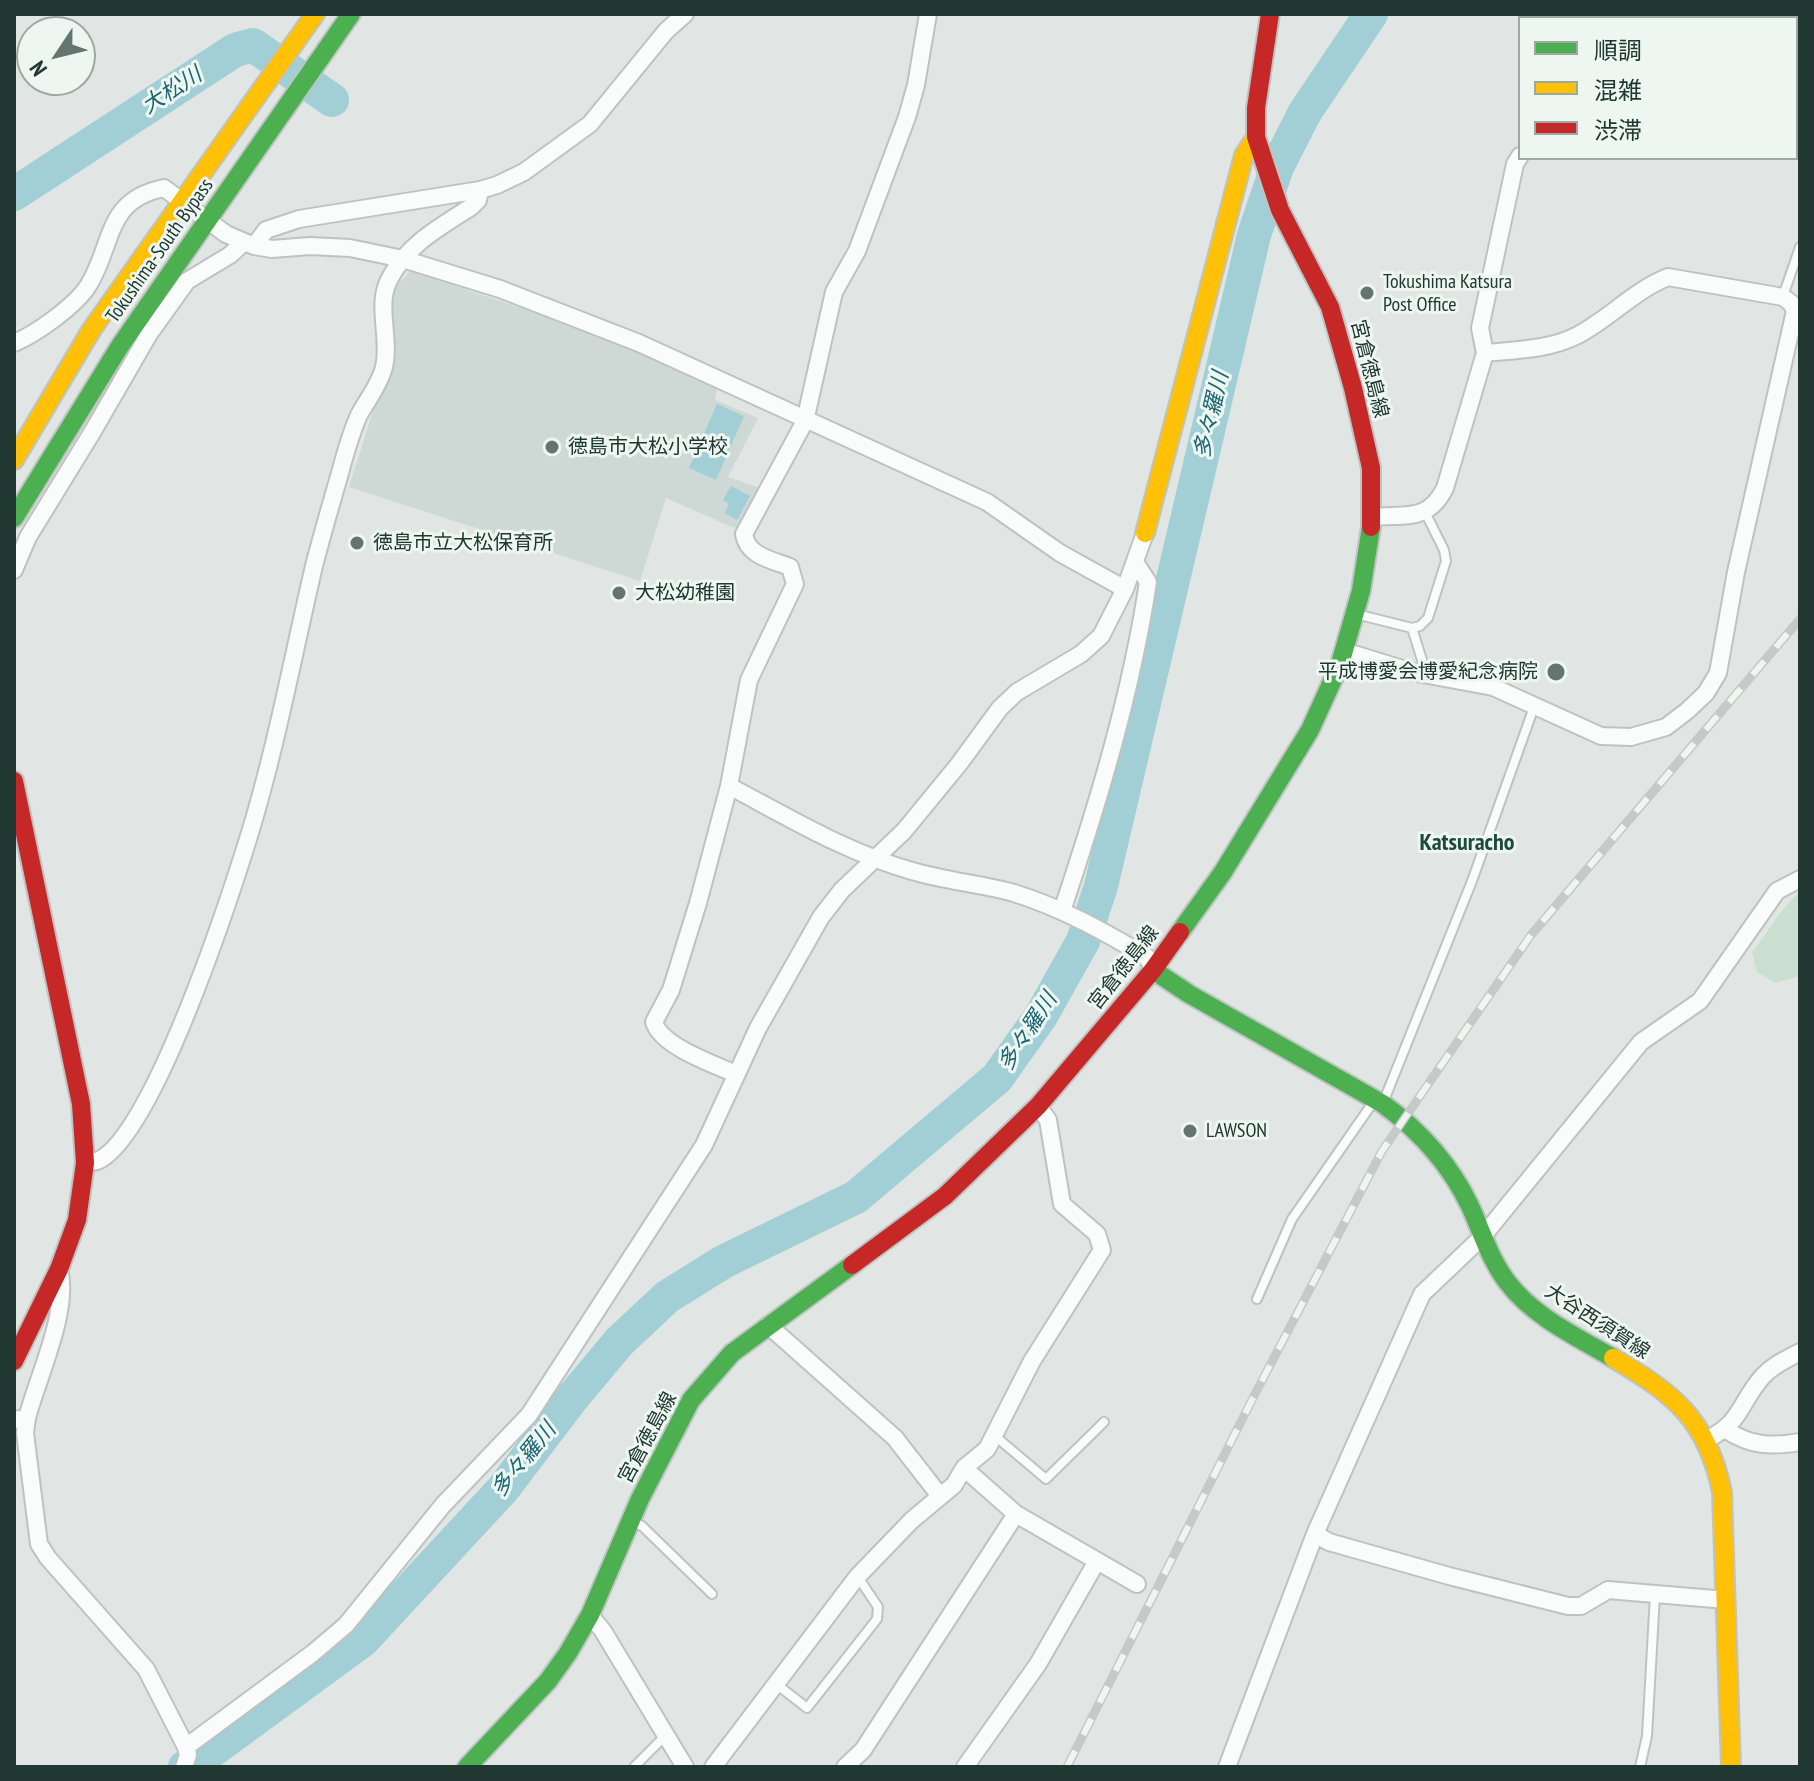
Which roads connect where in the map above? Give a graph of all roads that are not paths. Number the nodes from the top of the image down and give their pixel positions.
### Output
1 (315, 14) edge
2 (351, 14) edge
3 (685, 14) edge
4 (928, 14) edge
5 (1270, 14) edge
6 (1256, 137) junction
7 (1518, 159) edge
8 (480, 190) junction
9 (182, 200) junction
10 (207, 220) junction
11 (248, 245) junction
12 (1800, 247) edge
13 (403, 259) junction
14 (1783, 297) junction
15 (14, 343) edge
16 (1485, 353) junction
17 (805, 421) junction
18 (14, 460) edge
19 (1425, 512) junction
20 (1373, 517) junction
21 (14, 518) edge
22 (1145, 533) joint
23 (1135, 562) junction
24 (14, 570) edge
25 (1125, 589) junction
26 (1355, 613) junction
27 (1412, 628) junction
28 (1344, 651) junction
29 (1426, 674) junction
30 (1534, 707) junction
31 (14, 781) edge
32 (729, 786) junction
33 (876, 859) junction
34 (1800, 879) edge
35 (1066, 914) junction
36 (1153, 970) junction
37 (736, 1074) junction
38 (1379, 1101) junction
39 (1038, 1106) junction
40 (85, 1163) junction
41 (1483, 1236) junction
42 (59, 1269) junction
43 (1257, 1299) dead end
44 (768, 1325) junction
45 (1800, 1352) edge
46 (14, 1361) edge
47 (20, 1419) edge
48 (1104, 1422) dead end
49 (1726, 1430) junction
50 (995, 1436) junction
51 (1706, 1440) junction
52 (1800, 1442) edge
53 (964, 1468) junction
54 (940, 1496) junction
55 (1016, 1514) junction
56 (630, 1521) junction
57 (1315, 1534) junction
58 (1097, 1561) junction
59 (857, 1577) junction
60 (1137, 1584) dead end
61 (712, 1594) dead end
62 (1655, 1595) junction
63 (1726, 1600) junction
64 (590, 1615) junction
65 (775, 1683) junction
66 (666, 1735) junction
67 (186, 1756) edge
68 (467, 1767) edge
69 (634, 1767) edge
70 (685, 1767) edge
71 (713, 1767) edge
72 (845, 1767) edge
73 (965, 1767) edge
74 (1227, 1767) edge
75 (1640, 1767) edge
76 (1731, 1767) edge

1 - 9 main road, Tokushima-South Bypass
2 - 10 main road, Tokushima-South Bypass
3 - 8 street
4 - 17 street
5 - 6 main road, 宮倉徳島線
6 - 20 main road, 宮倉徳島線
6 - 22 main road
7 - 16 street
8 - 11 street
8 - 13 street
9 - 10 street
9 - 15 street
9 - 18 main road, Tokushima-South Bypass
10 - 11 street
10 - 21 main road, Tokushima-South Bypass
11 - 13 street
11 - 24 street
12 - 14 lane
13 - 17 street
13 - 40 street
14 - 16 street
14 - 30 street
16 - 19 street
17 - 25 street
17 - 32 street
19 - 20 street
19 - 27 lane
20 - 26 main road, 宮倉徳島線
22 - 23 street
23 - 25 street
23 - 35 street
25 - 33 street
26 - 27 lane
26 - 28 main road, 宮倉徳島線
27 - 29 lane
28 - 29 street
28 - 36 main road, 宮倉徳島線
29 - 30 street
30 - 38 lane
31 - 40 main road
32 - 33 street
32 - 37 street
33 - 35 street
33 - 37 street
34 - 41 street
35 - 36 street
36 - 38 main road, 大谷西須賀線
36 - 39 main road, 宮倉徳島線
37 - 67 street
38 - 41 main road, 大谷西須賀線
38 - 43 lane
39 - 44 main road, 宮倉徳島線
39 - 50 street
40 - 42 main road
41 - 51 main road, 大谷西須賀線
41 - 57 street
42 - 46 main road
42 - 47 street
44 - 54 street
44 - 56 main road, 宮倉徳島線
45 - 49 street
47 - 67 street
48 - 50 lane
49 - 51 street
49 - 52 street
50 - 53 street
51 - 63 main road, 大谷西須賀線
53 - 54 street
53 - 55 street
54 - 59 street
55 - 58 street
55 - 72 street
56 - 61 lane
56 - 64 main road, 宮倉徳島線
57 - 62 street
57 - 74 street
58 - 60 street
58 - 73 street
59 - 65 street
59 - 65 lane
62 - 63 street
62 - 75 lane
63 - 76 main road, 大谷西須賀線
64 - 66 street
64 - 68 main road, 宮倉徳島線
65 - 71 street
66 - 69 lane
66 - 70 street

